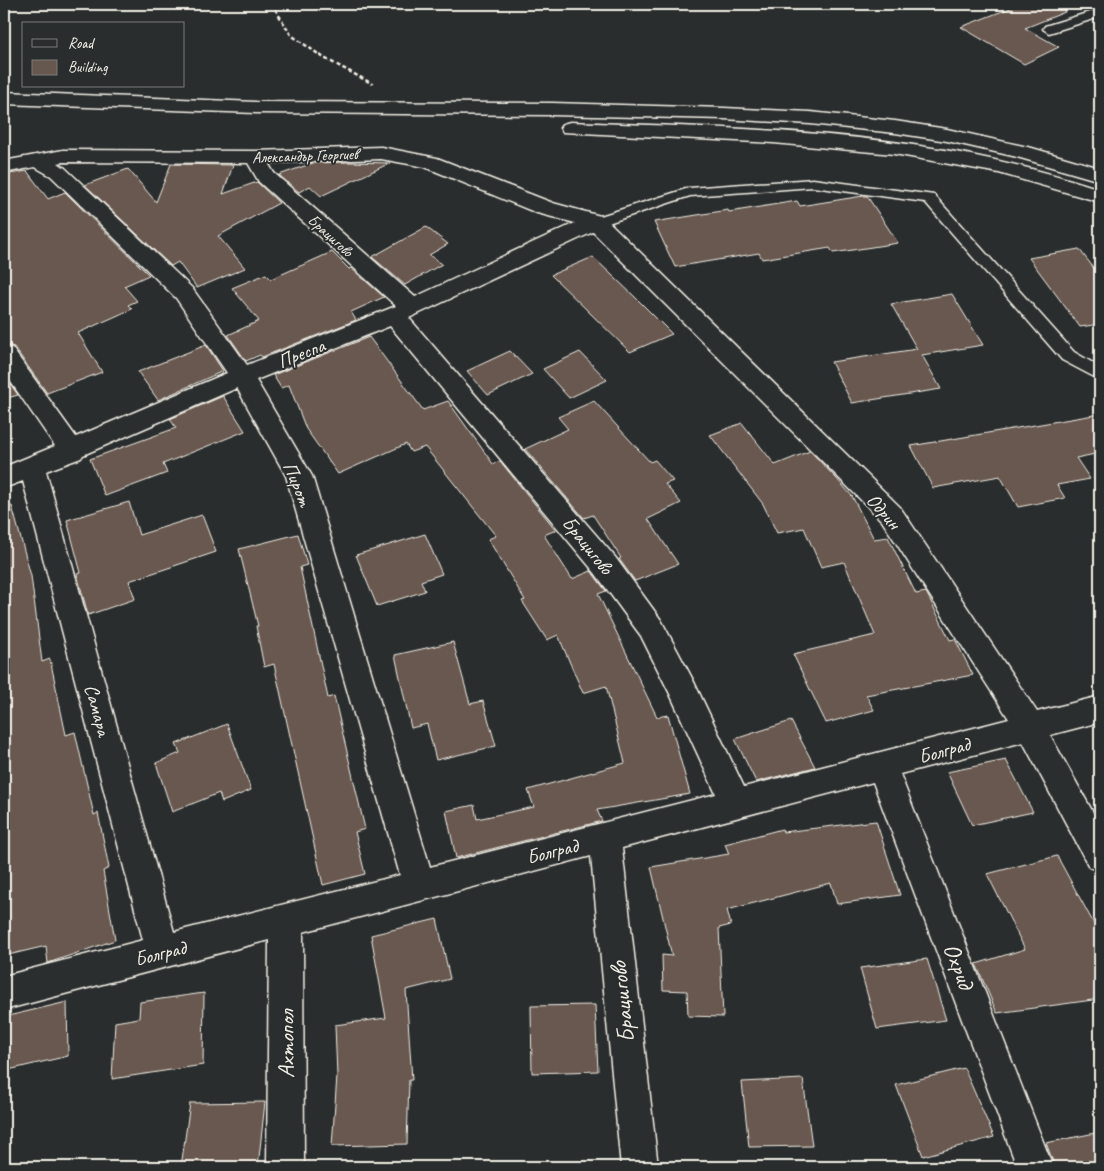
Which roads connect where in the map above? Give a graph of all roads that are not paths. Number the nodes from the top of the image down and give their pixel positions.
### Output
1 (1100, 13) edge
2 (1048, 29) dead end
3 (4, 98) edge
4 (289, 108) junction
5 (255, 157) junction
6 (39, 161) junction
7 (4, 167) edge
8 (1100, 175) edge
9 (1100, 196) edge
10 (596, 222) junction
11 (404, 312) junction
12 (4, 354) edge
13 (1100, 374) edge
14 (242, 376) junction
15 (72, 450) junction
16 (32, 467) junction
17 (4, 478) edge
18 (1100, 709) edge
19 (1030, 728) junction
20 (882, 766) junction
21 (736, 804) junction
22 (605, 838) junction
23 (1100, 856) edge
24 (419, 886) junction
25 (286, 920) junction
26 (163, 952) junction
27 (4, 993) edge
28 (286, 1167) edge
29 (640, 1167) edge
30 (1035, 1167) edge

1 - 2 lane
3 - 4 street
4 - 8 street
4 - 9 street
5 - 6 street, Александър Георгиев
5 - 10 street, Александър Георгиев
5 - 11 street, Брацигово
6 - 7 street, Александър Георгиев
6 - 14 street, Пирот
10 - 11 street, Преспа
10 - 13 lane
10 - 19 street, Одрин
11 - 14 street, Преспа
11 - 21 street, Брацигово
12 - 15 street
14 - 15 street, Преспа
14 - 24 street, Пирот
15 - 16 street, Преспа
16 - 17 street, Преспа
16 - 26 street, Самара
18 - 19 street, Болград
19 - 20 street, Болград
19 - 23 street, Одрин
20 - 21 street, Болград
20 - 30 street, Охрид
21 - 22 street, Болград
22 - 24 street, Болград
22 - 29 street, Брацигово
24 - 25 street, Болград
25 - 26 street, Болград
25 - 28 street, Ахтопол
26 - 27 street, Болград

